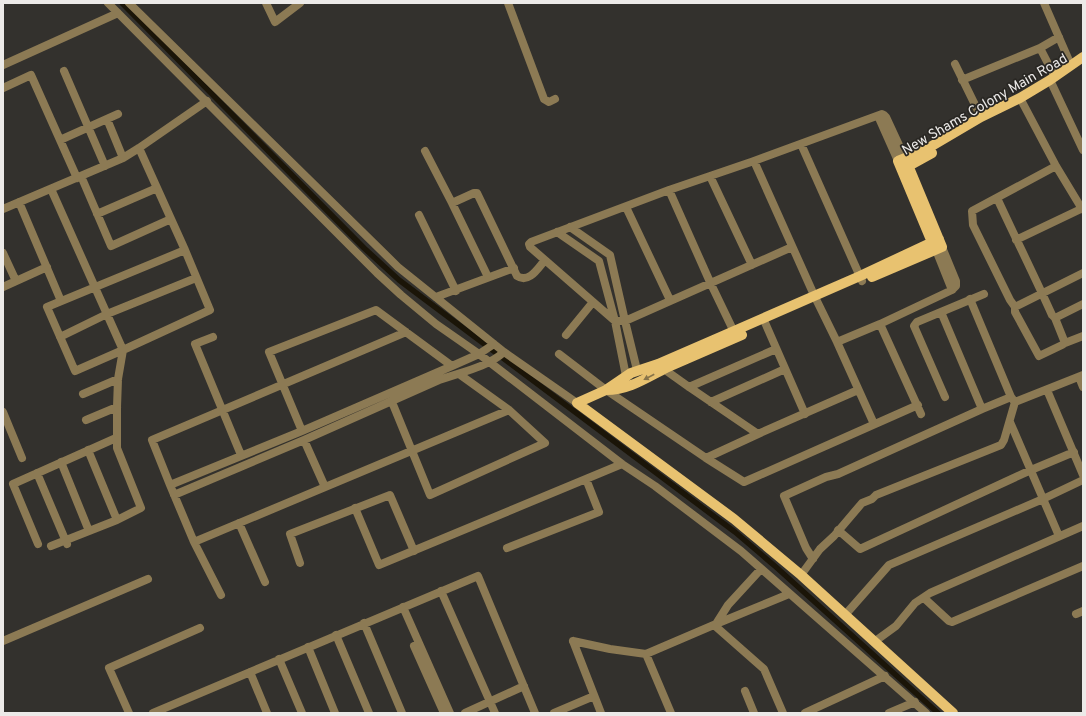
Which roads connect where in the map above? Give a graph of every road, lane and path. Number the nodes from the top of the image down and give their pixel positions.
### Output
1 (108, 3) edge
2 (129, 3) edge
3 (266, 3) edge
4 (300, 3) edge
5 (508, 3) edge
6 (1048, 4) edge
7 (118, 13) junction
8 (1059, 37) junction
9 (1040, 48) junction
10 (1083, 57) edge
11 (955, 64) dead end
12 (1083, 64) edge
13 (3, 65) edge
14 (1072, 65) junction
15 (64, 71) dead end
16 (962, 80) junction
17 (1052, 80) junction
18 (3, 88) edge
19 (555, 99) dead end
20 (1021, 100) junction
21 (207, 101) junction
22 (118, 114) dead end
23 (981, 117) junction
24 (107, 119) junction
25 (88, 128) junction
26 (60, 140) junction
27 (801, 144) junction
28 (1082, 147) edge
29 (139, 148) junction
30 (425, 151) dead end
31 (124, 158) junction
32 (754, 161) junction
33 (903, 164) junction
34 (105, 166) junction
35 (1056, 166) junction
36 (710, 176) junction
37 (79, 177) junction
38 (157, 188) junction
39 (51, 189) junction
40 (669, 190) junction
41 (997, 198) junction
42 (19, 202) junction
43 (452, 203) junction
44 (626, 207) junction
45 (1082, 208) edge
46 (3, 209) edge
47 (97, 214) junction
48 (419, 214) dead end
49 (171, 219) junction
50 (570, 227) junction
51 (557, 232) junction
52 (1016, 240) junction
53 (937, 244) junction
54 (792, 247) junction
55 (185, 250) junction
56 (3, 253) edge
57 (545, 260) junction
58 (752, 266) junction
59 (47, 267) junction
60 (514, 268) junction
61 (1083, 273) edge
62 (488, 277) junction
63 (196, 278) junction
64 (861, 279) junction
65 (16, 281) junction
66 (711, 283) junction
67 (94, 286) junction
68 (3, 287) edge
69 (456, 290) junction
70 (1042, 293) junction
71 (984, 294) dead end
72 (436, 297) junction
73 (815, 298) junction
74 (970, 299) junction
75 (670, 300) junction
76 (61, 301) junction
77 (593, 302) junction
78 (1083, 304) edge
79 (1015, 307) junction
80 (941, 312) junction
81 (107, 314) junction
82 (1055, 318) junction
83 (615, 321) junction
84 (625, 321) junction
85 (764, 321) junction
86 (880, 324) junction
87 (406, 332) junction
88 (735, 334) junction
89 (566, 335) dead end
90 (1083, 336) edge
91 (60, 337) junction
92 (213, 337) dead end
93 (837, 342) junction
94 (1065, 342) junction
95 (493, 345) junction
96 (776, 349) junction
97 (123, 350) junction
98 (481, 353) junction
99 (559, 354) dead end
100 (497, 357) junction
101 (452, 366) junction
102 (661, 366) junction
103 (785, 369) junction
104 (637, 370) junction
105 (459, 374) junction
106 (626, 376) junction
107 (1081, 376) edge
108 (118, 379) junction
109 (282, 384) junction
110 (689, 387) junction
111 (1083, 387) edge
112 (606, 390) junction
113 (858, 390) junction
114 (1047, 390) junction
115 (83, 394) dead end
116 (945, 397) dead end
117 (1013, 400) junction
118 (392, 402) junction
119 (711, 402) junction
120 (577, 403) junction
121 (918, 405) junction
122 (117, 407) junction
123 (982, 409) junction
124 (222, 410) junction
125 (509, 410) junction
126 (3, 412) edge
127 (804, 414) junction
128 (921, 414) dead end
129 (86, 420) dead end
130 (1010, 422) junction
131 (874, 424) junction
132 (302, 430) junction
133 (758, 434) junction
134 (116, 438) junction
135 (304, 440) junction
136 (88, 450) junction
137 (412, 450) junction
138 (1074, 452) junction
139 (241, 454) junction
140 (22, 458) dead end
141 (706, 458) junction
142 (61, 462) junction
143 (622, 464) junction
144 (1031, 470) junction
145 (38, 473) junction
146 (1083, 475) edge
147 (586, 479) junction
148 (1083, 480) edge
149 (170, 485) junction
150 (325, 487) junction
151 (174, 495) junction
152 (1043, 498) junction
153 (355, 508) junction
154 (117, 520) junction
155 (239, 523) junction
156 (1083, 526) edge
157 (838, 530) junction
158 (90, 531) junction
159 (1059, 536) junction
160 (67, 542) junction
161 (194, 542) junction
162 (38, 544) dead end
163 (51, 546) dead end
164 (507, 548) dead end
165 (414, 551) junction
166 (813, 559) junction
167 (300, 563) dead end
168 (1083, 566) edge
169 (761, 569) junction
170 (801, 575) junction
171 (148, 579) dead end
172 (265, 582) dead end
173 (441, 591) junction
174 (789, 594) junction
175 (221, 595) dead end
176 (924, 598) junction
177 (400, 608) junction
178 (845, 615) junction
179 (364, 623) junction
180 (715, 624) junction
181 (200, 628) dead end
182 (336, 635) junction
183 (3, 641) edge
184 (874, 642) junction
185 (308, 647) junction
186 (646, 654) junction
187 (279, 659) junction
188 (250, 672) junction
189 (885, 676) junction
190 (524, 686) junction
191 (745, 692) dead end
192 (594, 696) junction
193 (490, 702) junction
194 (915, 702) junction
195 (129, 713) edge
196 (153, 713) edge
197 (267, 713) edge
198 (302, 713) edge
199 (335, 713) edge
200 (369, 713) edge
201 (402, 713) edge
202 (444, 713) edge
203 (450, 713) edge
204 (464, 713) edge
205 (495, 713) edge
206 (535, 713) edge
207 (554, 713) edge
208 (600, 713) edge
209 (671, 713) edge
210 (754, 713) edge
211 (783, 713) edge
212 (806, 713) edge
213 (889, 713) edge
214 (926, 713) edge
215 (953, 713) edge

1 - 7 street
2 - 72 street
3 - 4 street
5 - 19 street
6 - 8 street
7 - 13 street
7 - 21 street
8 - 9 street
8 - 14 street
9 - 16 street
9 - 17 street
10 - 14 main road, New Shams Colony Main Road
11 - 16 street
12 - 17 main road, New Shams Colony Main Road
14 - 17 main road, New Shams Colony Main Road
15 - 25 street
16 - 23 street
17 - 20 main road, New Shams Colony Main Road
17 - 28 street
18 - 26 street
20 - 23 main road, New Shams Colony Main Road
20 - 33 main road, New Shams Colony Main Road
20 - 35 street
21 - 29 street
21 - 98 street
22 - 24 street
23 - 33 main road, New Shams Colony Main Road
24 - 25 street
24 - 31 street
25 - 26 street
25 - 34 street
26 - 37 street
27 - 32 street
27 - 33 street
27 - 64 street
29 - 31 street
29 - 38 street
30 - 43 street
31 - 34 street
32 - 36 street
32 - 54 street
33 - 53 main road
34 - 37 street
35 - 41 street
35 - 45 street
36 - 40 street
36 - 58 street
37 - 39 street
37 - 47 street
38 - 47 street
38 - 49 street
39 - 42 street
39 - 67 street
40 - 44 street
40 - 66 street
41 - 52 street
41 - 79 street
42 - 46 street
42 - 59 street
43 - 60 street
43 - 62 street
44 - 50 street
44 - 75 street
45 - 52 street
47 - 49 street
48 - 69 street
49 - 55 street
50 - 51 street
50 - 84 street
51 - 57 street
51 - 83 street
52 - 70 street
53 - 64 main road
53 - 86 street
54 - 58 street
54 - 73 street
55 - 63 street
55 - 67 street
56 - 65 street
57 - 60 street
57 - 77 street
58 - 66 street
59 - 65 street
59 - 76 street
60 - 62 street
61 - 70 street
62 - 69 street
63 - 81 street
63 - 97 street
64 - 73 main road
65 - 68 street
66 - 75 street
66 - 88 street
67 - 76 street
67 - 81 street
69 - 72 street
70 - 79 street
70 - 82 street
71 - 74 street
72 - 95 street
73 - 85 main road
73 - 93 street
74 - 80 street
74 - 117 street
75 - 84 street
76 - 91 street
77 - 83 street
77 - 89 street
78 - 82 street
79 - 94 street
80 - 116 street
80 - 123 street
81 - 91 street
81 - 97 street
82 - 94 street
83 - 84 street
83 - 106 street
84 - 104 street
85 - 88 main road
85 - 96 street
86 - 93 street
86 - 121 street
87 - 101 street
87 - 109 street
87 - 109 street
88 - 102 main road
90 - 94 street
91 - 97 street
92 - 124 street
93 - 113 street
95 - 98 street
95 - 100 street
96 - 103 street
96 - 110 street
97 - 108 street
98 - 100 street
98 - 101 street
99 - 112 street
100 - 105 street
100 - 120 street
100 - 143 street
101 - 132 street
102 - 104 main road
102 - 110 street
102 -> 112 main road
103 - 119 street
103 - 127 street
104 - 106 main road
105 - 118 street
105 - 125 street
106 - 112 main road
107 - 111 street
107 - 114 street
108 - 115 street
108 - 122 street
109 - 124 street
109 - 132 street
110 - 119 street
112 - 120 main road
112 - 141 street
113 - 127 street
113 - 131 street
114 - 117 street
114 - 138 street
117 - 123 street
117 - 130 street
118 - 135 street
118 - 137 street
119 - 133 street
120 - 170 main road
121 - 128 street
121 - 131 street
122 - 129 street
122 - 134 street
123 - 166 street
124 - 139 street
124 - 149 street
125 - 137 street
125 - 137 street
126 - 140 street
127 - 133 street
130 - 144 street
130 - 157 street
131 - 141 street
132 - 139 street
133 - 141 street
134 - 136 street
134 - 154 street
135 - 150 street
135 - 151 street
136 - 142 street
136 - 154 street
137 - 150 street
138 - 144 street
138 - 146 street
139 - 149 street
142 - 145 street
142 - 158 street
143 - 147 street
143 - 169 street
144 - 152 street
144 - 157 street
145 - 160 street
145 - 162 street
147 - 164 street
147 - 165 street
148 - 152 street
149 - 151 street
150 - 155 street
151 - 161 street
152 - 159 street
152 - 178 street
153 - 165 street
153 - 165 street
153 - 167 street
154 - 158 street
155 - 161 street
155 - 172 street
156 - 159 street
157 - 166 street
158 - 160 street
159 - 176 street
160 - 163 street
161 - 175 street
166 - 170 street
168 - 176 street
169 - 174 street
169 - 180 street
170 - 178 main road
171 - 183 street
173 - 177 street
173 - 190 street
173 - 193 street
174 - 180 street
174 - 189 street
176 - 184 street
177 - 179 street
177 - 202 street
177 - 203 street
178 - 184 main road
179 - 182 street
179 - 201 street
180 - 186 street
180 - 211 street
181 - 195 street
182 - 185 street
182 - 200 street
184 - 215 main road
185 - 187 street
185 - 199 street
186 - 192 street
186 - 209 street
187 - 188 street
187 - 198 street
188 - 196 street
188 - 197 street
189 - 194 street
189 - 212 street
190 - 193 street
190 - 206 street
191 - 210 street
192 - 207 street
192 - 208 street
193 - 204 street
193 - 205 street
194 - 213 street
194 - 214 street

